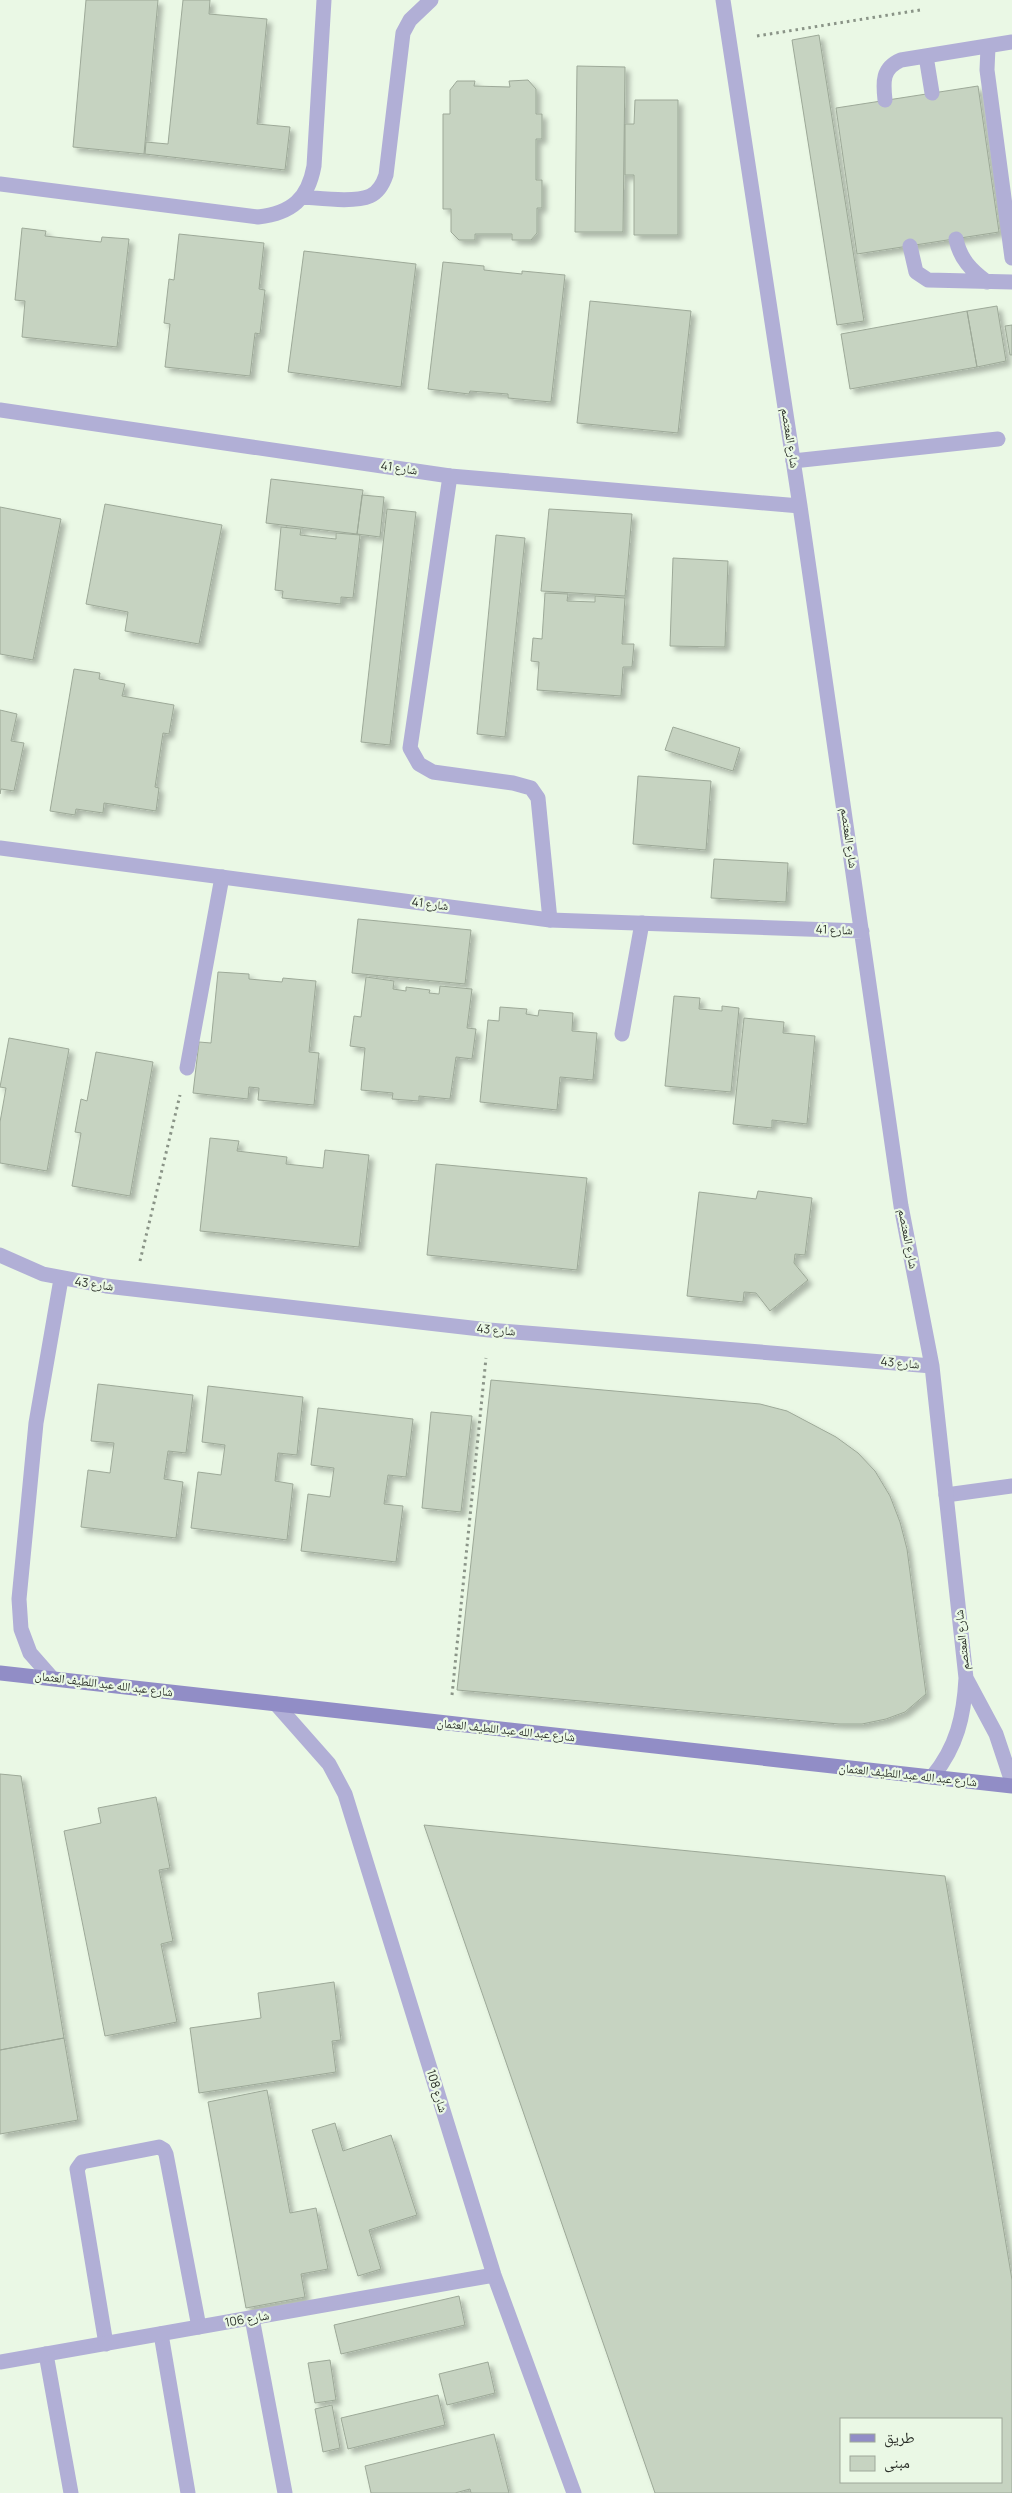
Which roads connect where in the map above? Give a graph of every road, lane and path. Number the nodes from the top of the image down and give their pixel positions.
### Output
1 (324, 0) edge
2 (431, 0) edge
3 (723, 0) edge
4 (920, 10) dead end
5 (731, 40) junction
6 (1012, 42) edge
7 (988, 47) junction
8 (926, 56) junction
9 (932, 93) dead end
10 (885, 100) dead end
11 (0, 184) edge
12 (302, 197) junction
13 (956, 239) dead end
14 (910, 246) dead end
15 (1012, 258) edge
16 (986, 282) junction
17 (1012, 282) edge
18 (0, 410) edge
19 (998, 439) dead end
20 (793, 461) junction
21 (450, 476) junction
22 (800, 506) junction
23 (0, 848) edge
24 (222, 877) junction
25 (550, 920) junction
26 (642, 923) junction
27 (862, 931) junction
28 (622, 1034) dead end
29 (187, 1068) joint
30 (0, 1255) edge
31 (61, 1279) junction
32 (133, 1289) junction
33 (489, 1330) junction
34 (932, 1366) junction
35 (1012, 1486) edge
36 (946, 1494) junction
37 (0, 1673) edge
38 (52, 1678) junction
39 (966, 1678) junction
40 (276, 1704) junction
41 (450, 1724) junction
42 (932, 1777) junction
43 (1012, 1782) edge
44 (1012, 1786) edge
45 (494, 2274) junction
46 (252, 2318) junction
47 (199, 2327) junction
48 (161, 2334) junction
49 (106, 2344) junction
50 (46, 2354) junction
51 (0, 2362) edge
52 (71, 2493) edge
53 (188, 2493) edge
54 (285, 2493) edge
55 (574, 2493) edge

1 - 12 street
2 - 12 street
3 - 5 street, شارع المعتصم
4 - 5 path
5 - 20 street, شارع المعتصم
6 - 7 street
7 - 8 street
7 - 15 street
8 - 9 street
8 - 10 street
11 - 12 street
13 - 16 street
14 - 16 street
16 - 17 street
18 - 21 street, شارع 41
19 - 20 street
20 - 22 street, شارع المعتصم
21 - 22 street, شارع 41
21 - 25 street
22 - 27 street, شارع المعتصم
23 - 24 street, شارع 41
24 - 25 street, شارع 41
24 - 29 street
25 - 26 street, شارع 41
26 - 27 street, شارع 41
26 - 28 street
27 - 34 street, شارع المعتصم
29 - 32 path
30 - 31 street, شارع 43
31 - 32 street, شارع 43
31 - 38 street, شارع 43
32 - 33 street, شارع 43
33 - 34 street, شارع 43
33 - 41 path
34 - 36 street, شارع المعتصم
35 - 36 street
36 - 39 street, شارع المعتصم
37 - 38 street, شارع عبد الله عبد اللطيف العثمان
38 - 40 street, شارع عبد الله عبد اللطيف العثمان
39 - 42 street, شارع المعتصم
39 - 43 street, شارع المعتصم
40 - 41 street, شارع عبد الله عبد اللطيف العثمان
40 - 45 street, شارع 108
41 - 42 street, شارع عبد الله عبد اللطيف العثمان
42 - 44 street, شارع عبد الله عبد اللطيف العثمان
45 - 46 street, شارع 106
45 - 55 street, شارع 108
46 - 47 street, شارع 106
46 - 54 street
47 - 48 street, شارع 106
47 - 49 street
48 - 49 street, شارع 106
48 - 53 street
49 - 50 street, شارع 106
50 - 51 street, شارع 106
50 - 52 street

